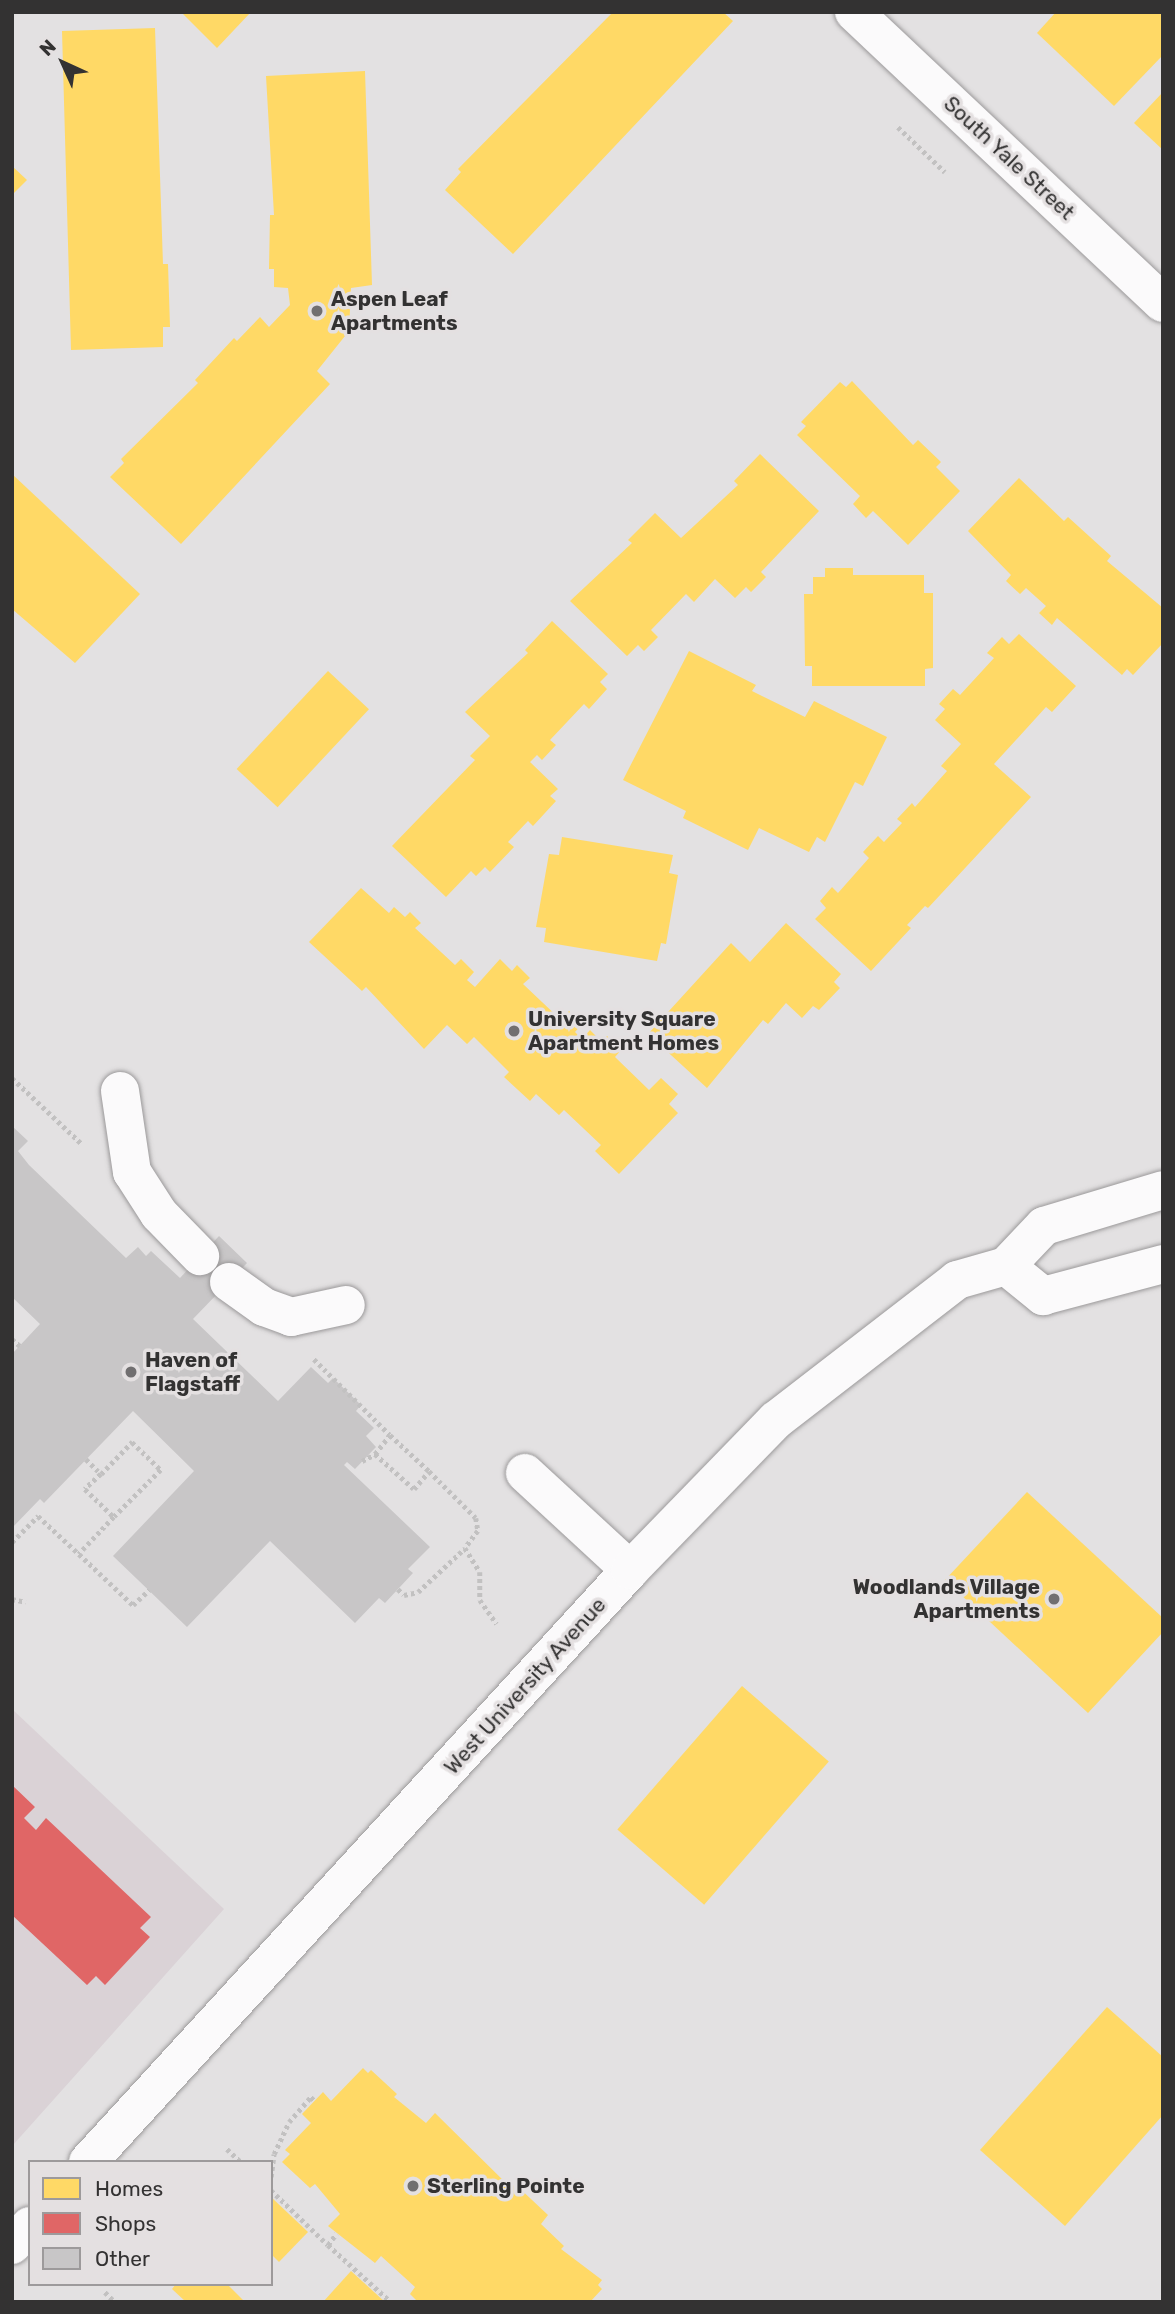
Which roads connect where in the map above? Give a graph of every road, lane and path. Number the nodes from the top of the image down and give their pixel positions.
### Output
1 (854, 12) edge
2 (898, 127) dead end
3 (945, 172) dead end
4 (1163, 303) edge
5 (120, 1091) dead end
6 (1163, 1189) edge
7 (200, 1256) dead end
8 (1163, 1264) edge
9 (1006, 1266) junction
10 (229, 1282) dead end
11 (346, 1305) dead end
12 (12, 1339) edge
13 (20, 1346) dead end
14 (375, 1454) junction
15 (86, 1460) dead end
16 (362, 1461) dead end
17 (429, 1471) junction
18 (525, 1473) dead end
19 (101, 1474) junction
20 (114, 1517) junction
21 (12, 1542) edge
22 (465, 1548) junction
23 (79, 1554) junction
24 (630, 1570) junction
25 (398, 1589) dead end
26 (149, 1590) dead end
27 (12, 1599) edge
28 (26, 1602) dead end
29 (497, 1624) dead end
30 (315, 2101) dead end
31 (227, 2149) dead end
32 (90, 2160) edge
33 (239, 2160) edge
34 (273, 2162) edge
35 (273, 2192) edge
36 (28, 2228) edge
37 (336, 2234) dead end
38 (12, 2245) edge
39 (328, 2245) junction
40 (105, 2292) dead end
41 (116, 2302) edge
42 (391, 2302) edge

1 - 4 street, South Yale Street
2 - 3 path
5 - 7 street
6 - 9 street
8 - 9 street
9 - 24 street, West University Avenue
10 - 11 street
12 - 13 path
14 - 16 path
14 - 17 path
14 - 17 path
15 - 19 path
17 - 22 path
18 - 24 street
19 - 20 path
19 - 20 path
20 - 23 path
21 - 23 path
22 - 25 path
22 - 29 path
23 - 26 path
24 - 32 street, West University Avenue
27 - 28 path
30 - 34 path
31 - 33 path
35 - 39 path
36 - 38 street
37 - 39 path
39 - 42 path
40 - 41 path

